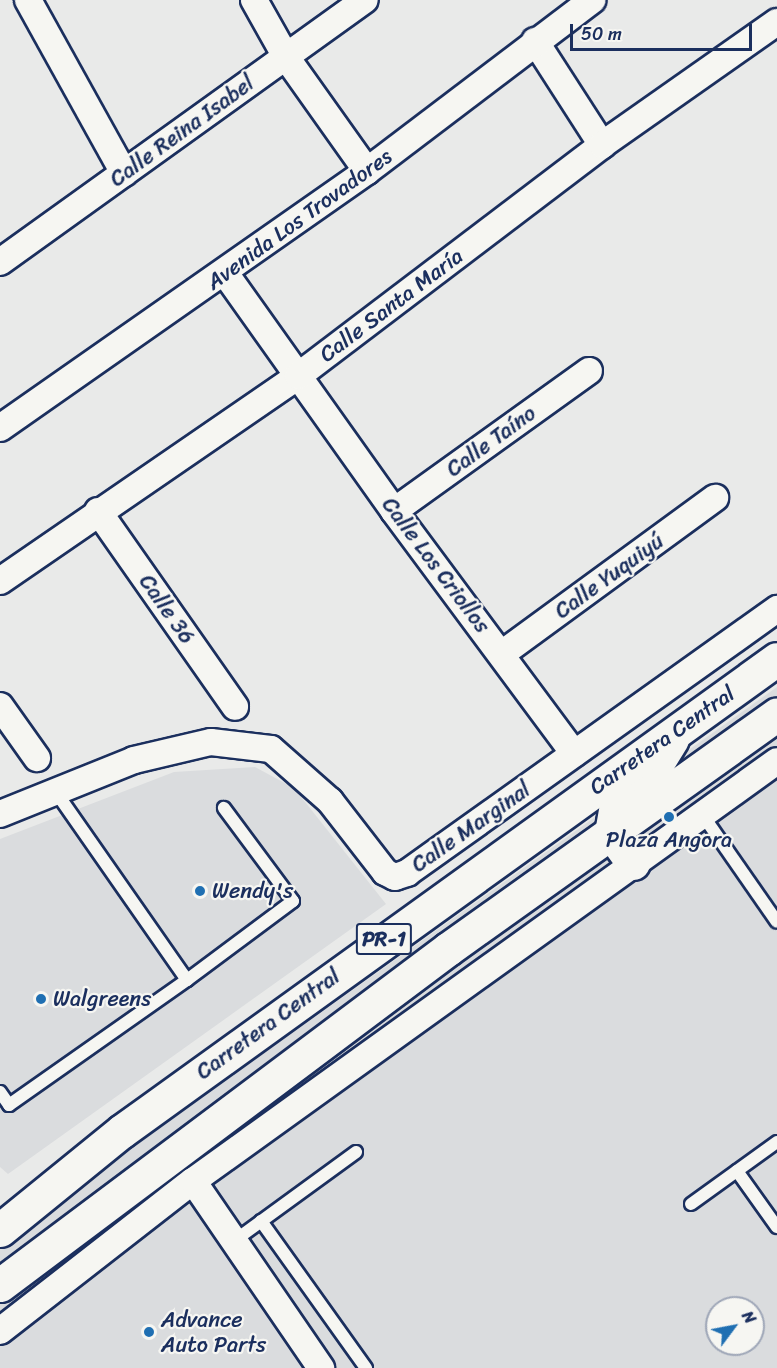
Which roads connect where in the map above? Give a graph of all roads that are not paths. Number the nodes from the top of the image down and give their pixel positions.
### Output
1 (28, 0) edge
2 (254, 0) edge
3 (365, 0) edge
4 (592, 0) edge
5 (777, 22) edge
6 (535, 41) junction
7 (286, 57) junction
8 (602, 146) junction
9 (367, 171) junction
10 (124, 173) junction
11 (0, 262) edge
12 (225, 273) junction
13 (589, 371) dead end
14 (298, 376) junction
15 (0, 428) edge
16 (715, 498) dead end
17 (98, 511) junction
18 (394, 511) junction
19 (0, 581) edge
20 (777, 609) edge
21 (503, 653) junction
22 (777, 659) edge
23 (0, 706) edge
24 (235, 706) dead end
25 (777, 714) edge
26 (679, 728) junction
27 (574, 753) junction
28 (37, 758) dead end
29 (777, 761) edge
30 (55, 791) junction
31 (224, 808) dead end
32 (0, 814) edge
33 (702, 814) junction
34 (611, 833) junction
35 (633, 863) junction
36 (777, 922) edge
37 (187, 980) junction
38 (0, 1092) edge
39 (777, 1142) edge
40 (356, 1152) dead end
41 (737, 1171) junction
42 (193, 1181) junction
43 (692, 1204) dead end
44 (261, 1221) junction
45 (777, 1227) edge
46 (0, 1230) edge
47 (234, 1241) junction
48 (0, 1285) edge
49 (0, 1331) edge
50 (321, 1368) edge
51 (366, 1368) edge

1 - 10 street
2 - 7 street
3 - 7 street, Calle Reina Isabel
4 - 6 street, Avenida Los Trovadores
5 - 8 street, Calle Santa María
6 - 8 street
6 - 9 street, Avenida Los Trovadores
7 - 9 street
7 - 10 street, Calle Reina Isabel
8 - 14 street, Calle Santa María
9 - 12 street, Avenida Los Trovadores
10 - 11 street, Calle Reina Isabel
12 - 14 street, Calle Los Criollos
12 - 15 street, Avenida Los Trovadores
13 - 18 street, Calle Taíno
14 - 17 street, Calle Santa María
14 - 18 street, Calle Los Criollos
16 - 21 street, Calle Yuquiyú
17 - 19 street, Calle Santa María
17 - 24 street, Calle 36
18 - 21 street, Calle Los Criollos
20 - 27 street, Calle Marginal
21 - 27 street, Calle Los Criollos
22 - 26 main road, Carretera Central / PR-1
23 - 28 street
25 - 34 main road, Carretera Central / PR-1
26 - 34 main road
26 - 46 main road, Carretera Central / PR-1
27 - 30 street, Calle Marginal
29 - 33 street
30 - 32 street, Calle Marginal
30 - 37 lane
31 - 37 lane
33 - 35 street
33 - 36 lane
34 - 35 main road
34 - 48 main road, Carretera Central / PR-1
35 - 42 street
37 - 38 lane
39 - 41 lane
40 - 44 lane
41 - 43 lane
41 - 45 lane
42 - 47 street
42 - 49 street
44 - 47 lane
44 - 51 lane
47 - 50 street

